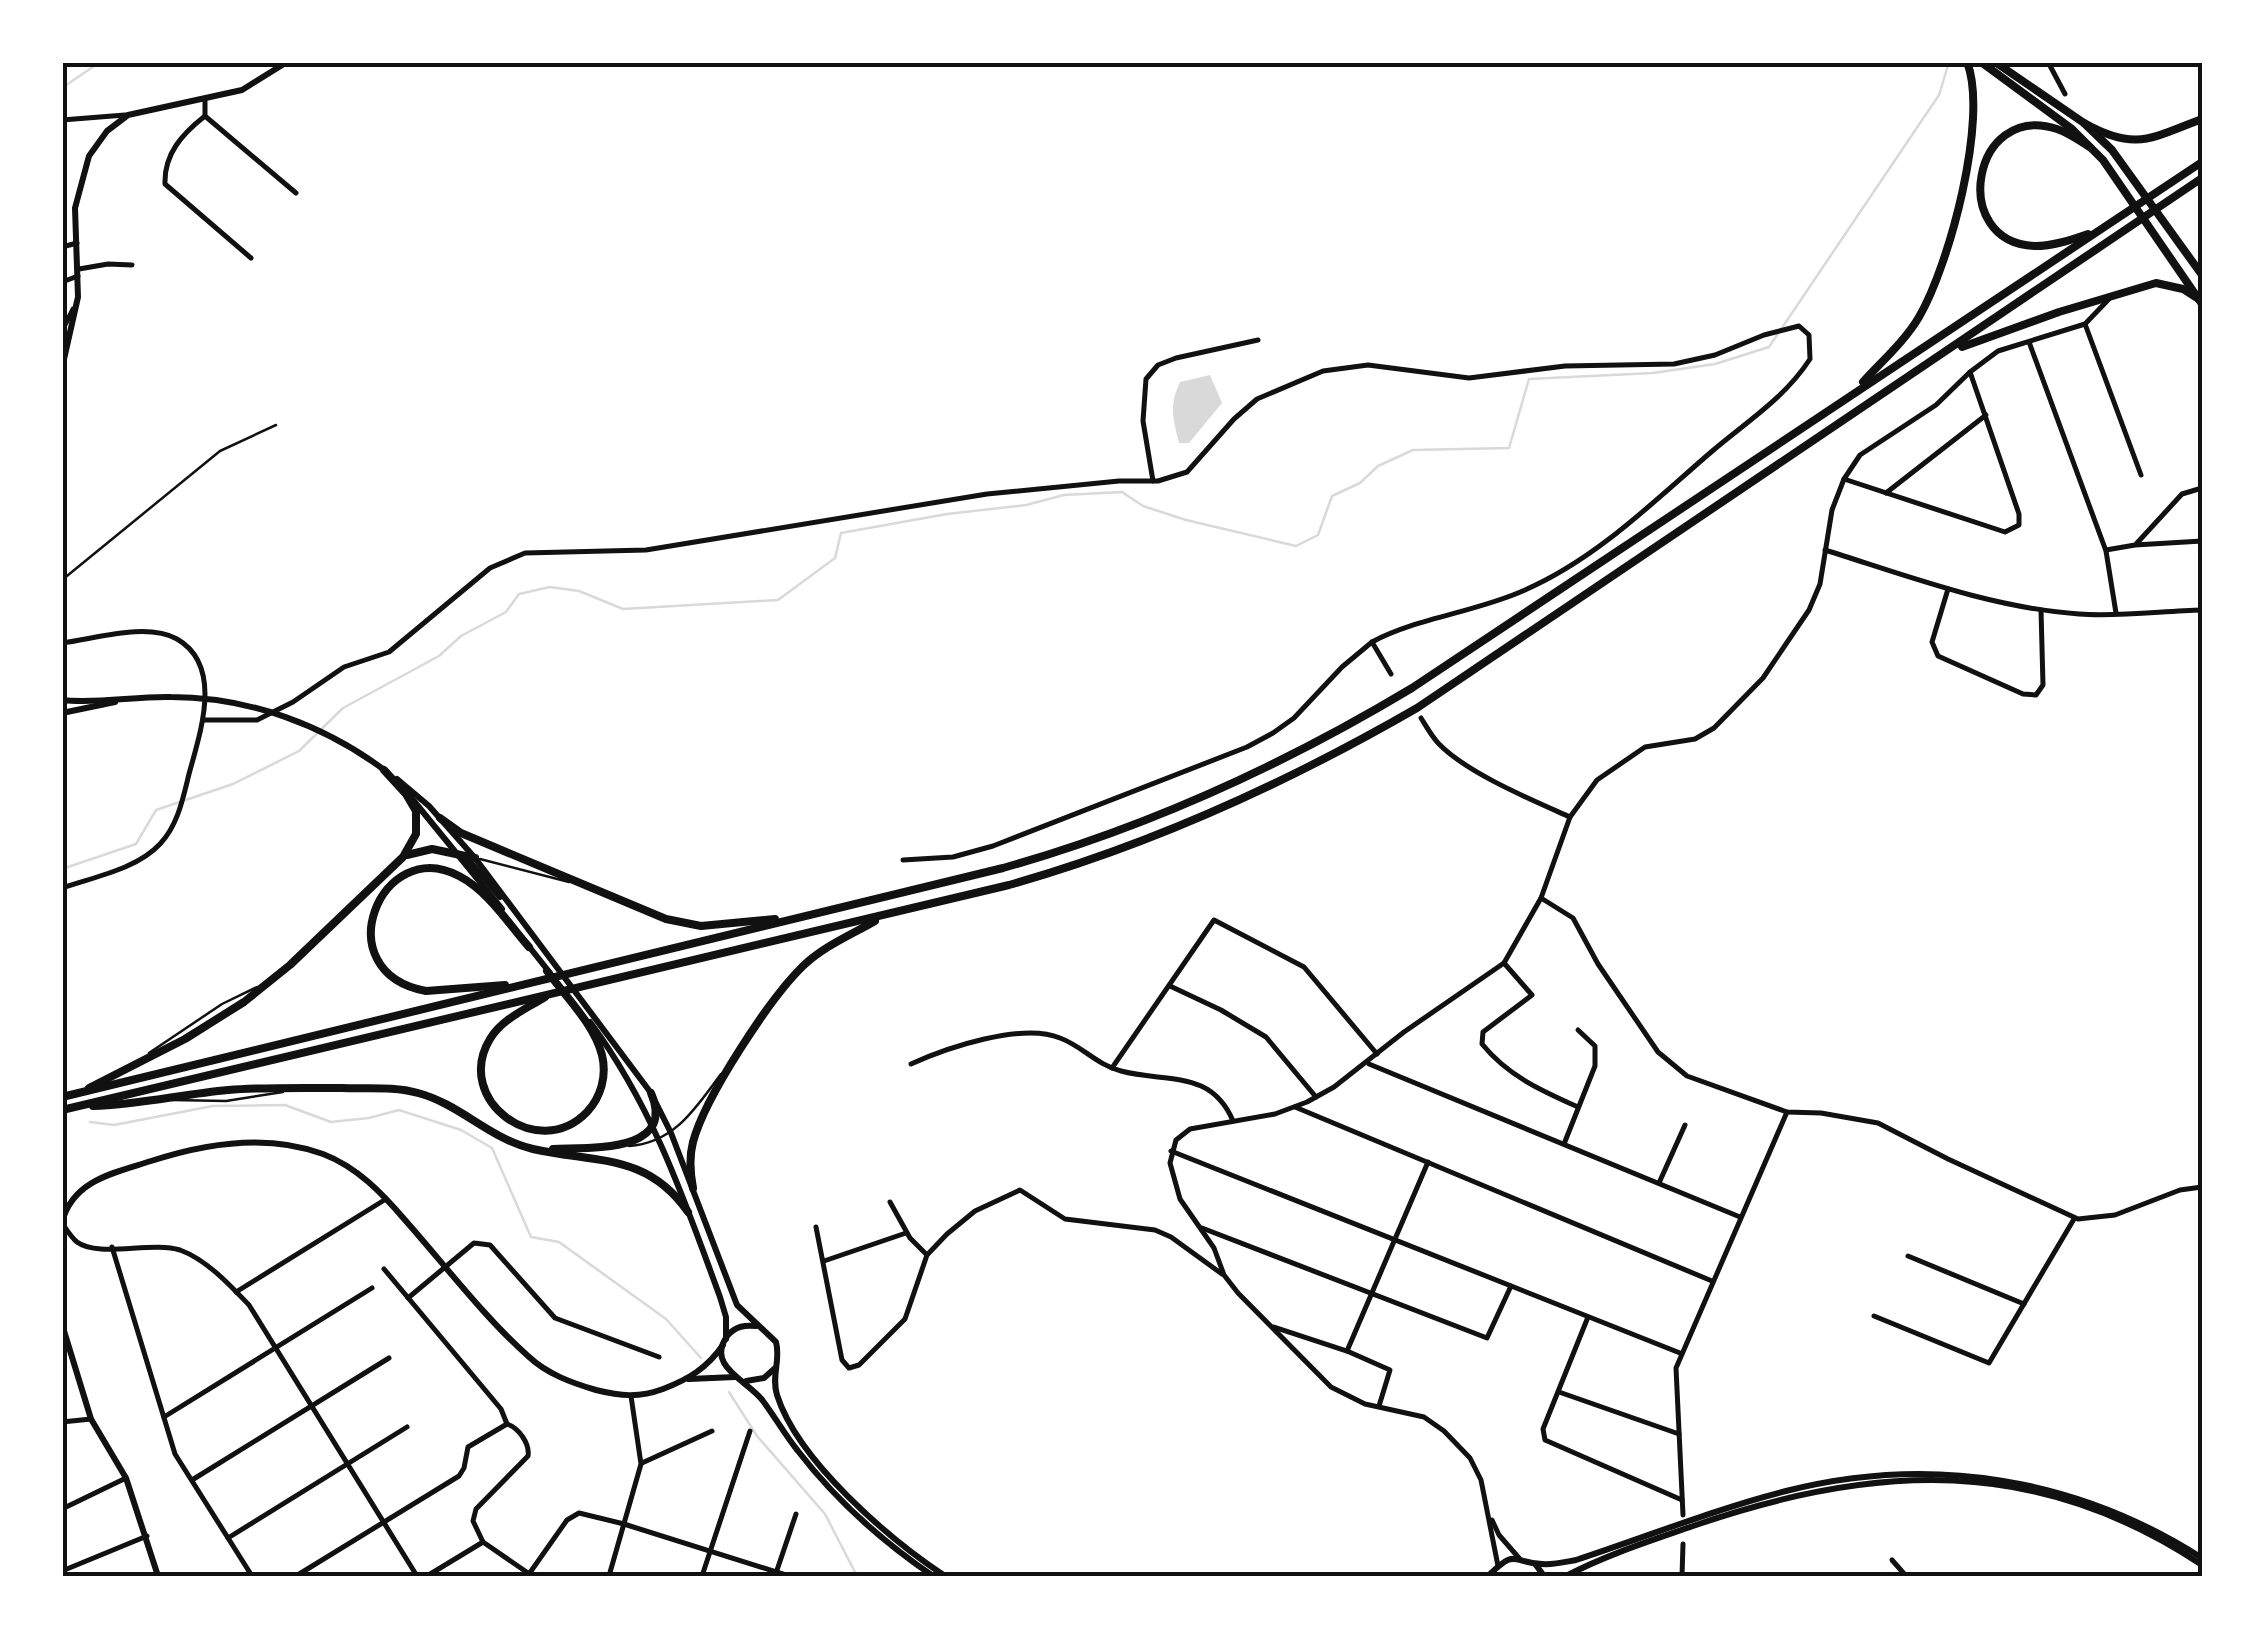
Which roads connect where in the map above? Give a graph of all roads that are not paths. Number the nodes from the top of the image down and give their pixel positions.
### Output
1 (287, 62) edge
2 (1968, 62) edge
3 (1981, 62) edge
4 (1995, 62) edge
5 (2048, 62) edge
6 (2065, 94) dead end
7 (205, 100) junction
8 (128, 115) junction
9 (205, 116) junction
10 (2202, 119) edge
11 (62, 120) edge
12 (2084, 123) junction
13 (2091, 148) junction
14 (2202, 162) edge
15 (2202, 178) edge
16 (296, 193) dead end
17 (2102, 230) junction
18 (76, 244) junction
19 (62, 247) edge
20 (251, 258) dead end
21 (132, 265) dead end
22 (78, 273) junction
23 (2202, 275) edge
24 (62, 282) edge
25 (2111, 296) junction
26 (78, 297) junction
27 (2201, 302) edge
28 (2085, 324) junction
29 (62, 331) edge
30 (1258, 340) dead end
31 (2028, 342) junction
32 (1948, 352) junction
33 (62, 368) edge
34 (1970, 372) junction
35 (1854, 392) junction
36 (1986, 415) junction
37 (276, 426) dead end
38 (2141, 476) dead end
39 (1844, 480) junction
40 (1153, 481) junction
41 (2202, 488) edge
42 (1886, 493) junction
43 (2202, 541) edge
44 (2135, 545) junction
45 (1825, 550) junction
46 (2106, 550) junction
47 (62, 580) edge
48 (1948, 589) junction
49 (2041, 610) junction
50 (2202, 610) edge
51 (2116, 613) junction
52 (1372, 642) junction
53 (62, 643) edge
54 (1391, 674) dead end
55 (131, 698) junction
56 (62, 700) edge
57 (62, 713) edge
58 (1420, 718) dead end
59 (203, 720) junction
60 (384, 770) junction
61 (1570, 816) junction
62 (440, 818) junction
63 (460, 854) junction
64 (403, 857) junction
65 (475, 858) junction
66 (903, 860) dead end
67 (62, 888) edge
68 (594, 890) junction
69 (1542, 898) junction
70 (805, 916) junction
71 (884, 916) junction
72 (534, 935) junction
73 (529, 947) junction
74 (1504, 963) junction
75 (547, 970) joint
76 (529, 983) junction
77 (1170, 986) junction
78 (553, 992) junction
79 (580, 1006) junction
80 (1578, 1030) dead end
81 (751, 1034) junction
82 (1378, 1054) junction
83 (1368, 1063) junction
84 (911, 1064) dead end
85 (1112, 1068) junction
86 (652, 1093) junction
87 (78, 1094) junction
88 (62, 1097) edge
89 (1316, 1097) junction
90 (75, 1107) junction
91 (1295, 1107) junction
92 (1578, 1108) junction
93 (62, 1110) edge
94 (1787, 1112) junction
95 (1233, 1121) junction
96 (654, 1124) junction
97 (1684, 1125) dead end
98 (671, 1134) junction
99 (660, 1139) junction
100 (1564, 1144) junction
101 (618, 1146) junction
102 (539, 1150) junction
103 (1171, 1151) junction
104 (1428, 1162) junction
105 (1659, 1184) junction
106 (2202, 1187) edge
107 (693, 1188) junction
108 (386, 1199) junction
109 (890, 1202) dead end
110 (688, 1212) junction
111 (1740, 1217) junction
112 (2074, 1218) junction
113 (62, 1223) edge
114 (1199, 1226) junction
115 (816, 1227) dead end
116 (906, 1233) junction
117 (1394, 1240) junction
118 (112, 1247) junction
119 (927, 1255) junction
120 (1908, 1256) dead end
121 (823, 1261) junction
122 (446, 1266) junction
123 (384, 1269) dead end
124 (1224, 1275) junction
125 (1712, 1280) junction
126 (1511, 1286) junction
127 (372, 1288) dead end
128 (236, 1292) junction
129 (1372, 1293) junction
130 (408, 1298) junction
131 (62, 1304) edge
132 (2024, 1304) junction
133 (1874, 1316) dead end
134 (1588, 1317) junction
135 (1270, 1326) junction
136 (762, 1327) junction
137 (64, 1332) edge
138 (725, 1341) junction
139 (276, 1348) junction
140 (1347, 1351) junction
141 (1680, 1354) junction
142 (660, 1356) dead end
143 (389, 1358) dead end
144 (775, 1368) junction
145 (737, 1378) junction
146 (688, 1379) junction
147 (1558, 1392) junction
148 (631, 1396) junction
149 (312, 1406) junction
150 (1379, 1406) junction
151 (164, 1418) junction
152 (92, 1419) junction
153 (62, 1422) edge
154 (507, 1424) junction
155 (407, 1427) dead end
156 (712, 1431) dead end
157 (750, 1431) dead end
158 (1679, 1434) junction
159 (348, 1464) junction
160 (641, 1464) junction
161 (126, 1478) junction
162 (192, 1480) junction
163 (1682, 1500) junction
164 (1486, 1506) junction
165 (62, 1509) edge
166 (796, 1514) dead end
167 (1683, 1515) dead end
168 (383, 1522) junction
169 (624, 1524) junction
170 (147, 1536) junction
171 (228, 1538) junction
172 (483, 1542) junction
173 (1684, 1544) dead end
174 (710, 1550) junction
175 (1519, 1558) junction
176 (1892, 1560) dead end
177 (2202, 1561) edge
178 (1535, 1564) junction
179 (1498, 1566) junction
180 (62, 1571) edge
181 (776, 1573) edge
182 (529, 1575) edge
183 (1491, 1575) edge
184 (158, 1576) edge
185 (252, 1576) edge
186 (296, 1576) edge
187 (417, 1576) edge
188 (428, 1576) edge
189 (608, 1576) edge
190 (702, 1576) edge
191 (789, 1576) edge
192 (933, 1576) edge
193 (945, 1576) edge
194 (1544, 1576) edge
195 (1566, 1576) edge
196 (1682, 1576) edge
197 (1906, 1576) edge

1 - 7 main road
2 - 35 main road
3 - 13 main road
4 - 12 main road
5 - 6 street
7 - 8 main road
7 - 9 street
8 - 11 street
8 - 18 main road
9 - 16 street
9 - 20 street
10 - 12 main road
12 - 23 main road
13 - 17 main road
13 - 27 main road
14 - 17 main road
15 - 32 main road
17 - 35 main road
18 - 19 street
18 - 22 main road
21 - 22 street
22 - 24 street
22 - 26 main road
25 - 27 main road
25 - 28 street
25 - 32 main road
26 - 29 street
26 - 33 main road
28 - 31 street
28 - 38 street
30 - 40 street
31 - 34 street
31 - 46 street
32 - 71 main road
34 - 36 street
34 - 39 street
35 - 70 main road
36 - 42 street
36 - 42 street
37 - 47 lane
39 - 42 street
39 - 45 street
40 - 52 street
40 - 59 street
41 - 44 street
43 - 44 street
44 - 46 street
45 - 48 street
45 - 61 street
46 - 51 street
48 - 49 street
48 - 49 street
49 - 51 street
50 - 51 street
52 - 54 street
52 - 66 street
53 - 59 street
55 - 56 main road
55 - 57 main road
55 - 60 main road
58 - 61 street
59 - 67 street
60 - 62 main road
60 - 63 main road
60 - 64 main road
61 - 69 street
62 - 65 main road
62 - 68 main road
63 - 64 main road
63 - 65 main road
63 - 72 main road
63 - 73 main road
64 - 87 main road
65 - 68 lane
65 - 72 main road
68 - 70 main road
69 - 74 street
69 - 94 street
70 - 76 main road
71 - 78 main road
71 - 81 main road
72 - 79 main road
73 - 75 main road
73 - 76 main road
74 - 82 street
74 - 92 street
75 - 79 main road
76 - 87 main road
77 - 82 street
77 - 85 street
77 - 89 street
78 - 79 main road
78 - 90 main road
79 - 86 main road
79 - 96 main road
80 - 92 street
81 - 98 lane
81 - 107 main road
82 - 83 street
83 - 89 street
83 - 100 street
84 - 85 street
85 - 95 street
86 - 96 main road
86 - 98 main road
87 - 88 main road
89 - 91 street
90 - 93 main road
90 - 102 main road
91 - 95 street
91 - 104 street
92 - 100 street
94 - 111 street
94 - 112 street
95 - 103 street
96 - 99 main road
96 - 101 main road
97 - 105 street
98 - 99 lane
98 - 107 main road
99 - 101 lane
99 - 110 main road
100 - 105 street
101 - 102 main road
102 - 110 main road
103 - 114 street
103 - 117 street
104 - 117 street
104 - 125 street
105 - 111 street
106 - 112 street
107 - 136 main road
108 - 113 main road
108 - 122 main road
108 - 128 street
109 - 116 street
110 - 138 main road
111 - 125 street
112 - 132 street
113 - 118 street
114 - 124 street
114 - 129 street
115 - 121 street
116 - 119 street
116 - 121 street
117 - 126 street
117 - 129 street
118 - 128 street
118 - 151 street
119 - 121 street
119 - 124 street
120 - 132 street
122 - 130 street
122 - 142 street
122 - 148 main road
123 - 130 street
124 - 135 street
125 - 141 street
126 - 129 street
126 - 134 street
127 - 139 street
128 - 139 street
129 - 140 street
130 - 154 street
131 - 137 main road
132 - 133 street
134 - 141 street
134 - 147 street
135 - 140 street
135 - 150 street
136 - 138 main road
136 - 144 main road
137 - 152 main road
138 - 145 main road
138 - 146 main road
139 - 149 street
139 - 151 street
140 - 150 street
141 - 158 street
143 - 149 street
144 - 145 main road
144 - 193 main road
145 - 146 main road
145 - 192 main road
146 - 148 main road
147 - 158 street
147 - 163 street
148 - 160 street
149 - 159 street
149 - 162 street
150 - 164 street
151 - 162 street
152 - 153 street
152 - 161 main road
154 - 168 street
154 - 172 street
155 - 159 street
156 - 160 street
157 - 174 street
158 - 163 street
159 - 168 street
159 - 171 street
160 - 169 street
161 - 165 street
161 - 170 main road
162 - 171 street
163 - 167 street
164 - 175 street
164 - 179 street
166 - 181 street
168 - 186 street
168 - 187 street
169 - 174 street
169 - 182 street
169 - 189 street
170 - 180 street
170 - 184 main road
171 - 185 street
172 - 182 street
172 - 188 street
173 - 196 street
174 - 181 street
174 - 190 street
175 - 178 main road
175 - 179 main road
176 - 197 street
177 - 178 main road
177 - 195 main road
178 - 194 main road
179 - 183 main road
181 - 191 street

